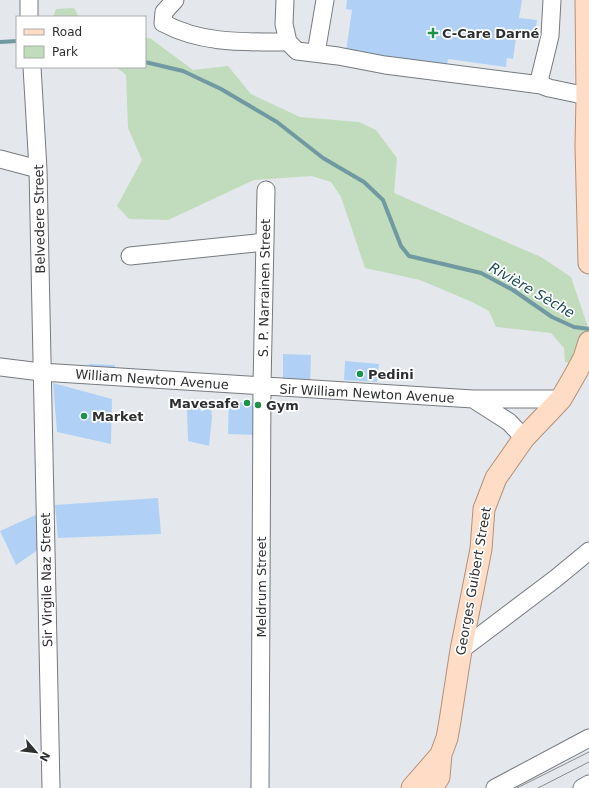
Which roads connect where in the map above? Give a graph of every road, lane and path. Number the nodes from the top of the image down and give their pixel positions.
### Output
1 (29, 0) edge
2 (174, 0) edge
3 (285, 0) edge
4 (325, 0) edge
5 (552, 0) edge
6 (586, 0) edge
7 (29, 16) edge
8 (288, 42) junction
9 (588, 50) edge
10 (316, 53) junction
11 (32, 68) edge
12 (541, 85) junction
13 (587, 96) junction
14 (0, 159) edge
15 (38, 168) junction
16 (266, 190) dead end
17 (265, 242) junction
18 (130, 256) dead end
19 (589, 263) edge
20 (589, 342) edge
21 (0, 367) edge
22 (41, 372) junction
23 (262, 386) junction
24 (473, 399) junction
25 (561, 399) junction
26 (524, 438) junction
27 (589, 551) edge
28 (461, 650) junction
29 (589, 738) edge
30 (441, 754) junction
31 (437, 784) edge
32 (589, 784) edge
33 (51, 788) edge
34 (260, 788) edge
35 (412, 788) edge
36 (495, 788) edge
37 (582, 788) edge

1 - 7 street
2 - 8 street
3 - 8 street
4 - 10 street
5 - 12 street
6 - 9 main road
8 - 10 street
9 - 13 main road
10 - 12 street
11 - 15 street, Belvedere Street
12 - 13 street
13 - 19 main road
14 - 15 street
15 - 22 street, Belvedere Street
16 - 17 street, S. P. Narrainen Street
17 - 18 street
17 - 23 street, S. P. Narrainen Street
20 - 25 main road, Georges Guibert Street
21 - 22 street
22 - 23 street, William Newton Avenue
22 - 33 street, Sir Virgile Naz Street
23 - 24 street, Sir William Newton Avenue
23 - 34 street, Meldrum Street
24 - 25 street, Sir William Newton Avenue
24 - 26 street
25 - 26 main road, Georges Guibert Street
26 - 28 main road, Georges Guibert Street
27 - 28 street
28 - 30 main road, Georges Guibert Street
29 - 36 street
30 - 31 main road, Georges Guibert Street
30 - 35 main road, Georges Guibert Street
32 - 37 street

